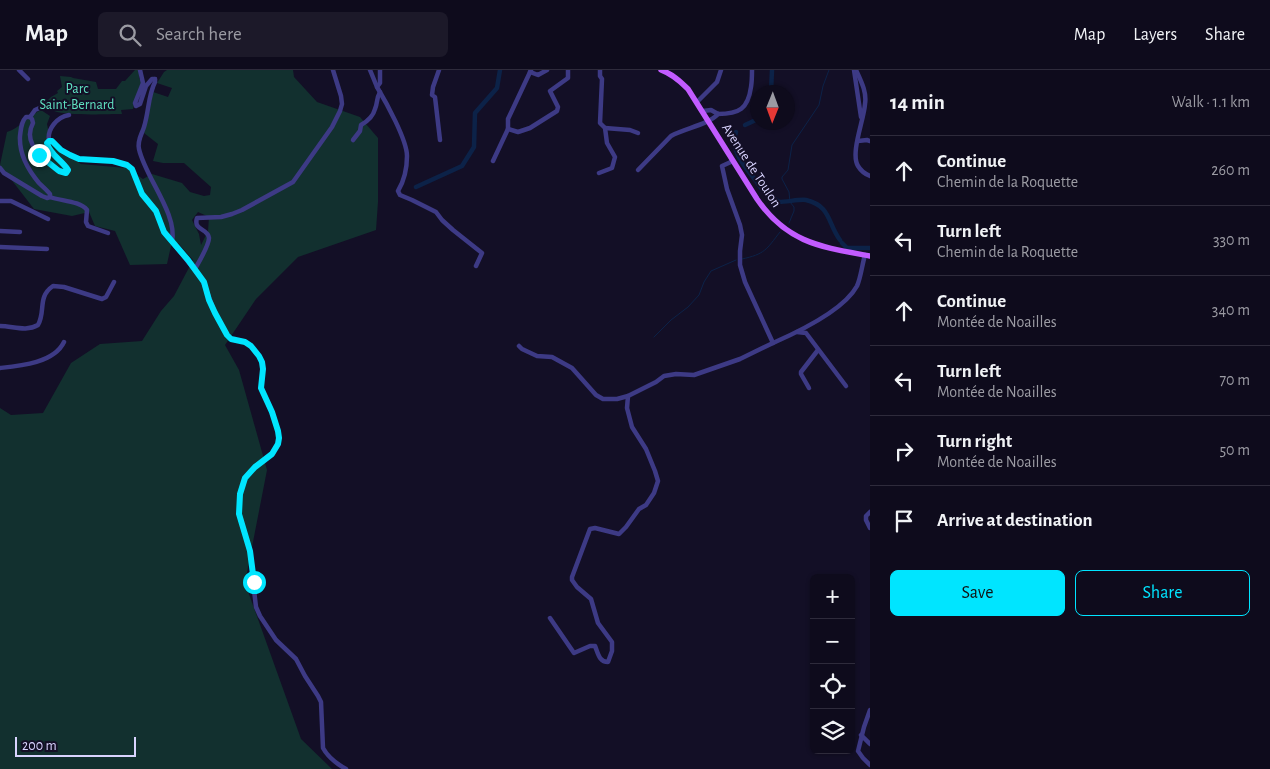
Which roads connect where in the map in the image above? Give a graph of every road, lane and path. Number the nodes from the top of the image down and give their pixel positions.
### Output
1 (19, 70) edge
2 (140, 70) edge
3 (333, 70) edge
4 (370, 70) edge
5 (380, 70) edge
6 (439, 70) edge
7 (547, 70) edge
8 (568, 70) edge
9 (600, 70) edge
10 (661, 70) edge
11 (721, 70) edge
12 (752, 70) edge
13 (855, 70) edge
14 (530, 71) edge
15 (28, 79) dead end
16 (377, 87) junction
17 (380, 92) junction
18 (697, 102) junction
19 (46, 105) dead end
20 (703, 111) junction
21 (718, 114) junction
22 (69, 115) dead end
23 (30, 117) junction
24 (708, 120) junction
25 (508, 128) junction
26 (605, 128) junction
27 (638, 133) dead end
28 (353, 140) dead end
29 (440, 140) dead end
30 (49, 141) junction
31 (858, 141) junction
32 (870, 142) edge
33 (733, 160) junction
34 (493, 161) dead end
35 (0, 168) edge
36 (638, 170) dead end
37 (599, 173) dead end
38 (870, 176) edge
39 (50, 197) junction
40 (0, 201) edge
41 (48, 219) dead end
42 (0, 231) edge
43 (20, 232) dead end
44 (108, 233) dead end
45 (172, 242) junction
46 (0, 247) edge
47 (47, 249) dead end
48 (867, 256) edge
49 (476, 266) dead end
50 (195, 269) junction
51 (114, 282) dead end
52 (0, 326) edge
53 (797, 332) junction
54 (64, 342) dead end
55 (773, 343) junction
56 (519, 346) dead end
57 (818, 350) junction
58 (0, 368) edge
59 (846, 386) dead end
60 (809, 388) dead end
61 (628, 396) junction
62 (870, 512) edge
63 (870, 528) edge
64 (550, 618) dead end
65 (870, 710) edge
66 (862, 735) junction
67 (870, 744) edge
68 (870, 765) edge
69 (346, 769) edge

1 - 15 street
2 - 45 street
3 - 50 street
4 - 16 street
5 - 16 street
6 - 29 street
7 - 14 street
8 - 25 street
9 - 26 street
10 - 18 main road, Avenue de Toulon
11 - 18 street
12 - 21 street
13 - 31 street
14 - 25 street
16 - 17 street
17 - 28 street
17 - 49 street
18 - 20 main road, Avenue de Toulon
19 - 23 street
20 - 21 street
20 - 24 main road, Avenue de Toulon
21 - 24 street
22 - 30 street
23 - 30 street
23 - 39 street
24 - 33 main road, Avenue de Toulon
24 - 36 street
25 - 34 street
26 - 27 street
26 - 37 street
30 - 45 street
31 - 32 street
31 - 38 street
33 - 48 main road, Avenue de Toulon
33 - 55 street
35 - 39 street
39 - 44 street
40 - 41 street
42 - 43 street
45 - 50 street
46 - 47 street
48 - 53 street
50 - 69 street
51 - 52 street
53 - 55 street
53 - 57 street
54 - 58 street
55 - 61 street
56 - 61 street
57 - 59 street
57 - 60 street
61 - 64 street
62 - 63 street
65 - 66 street
66 - 67 street
66 - 68 street

